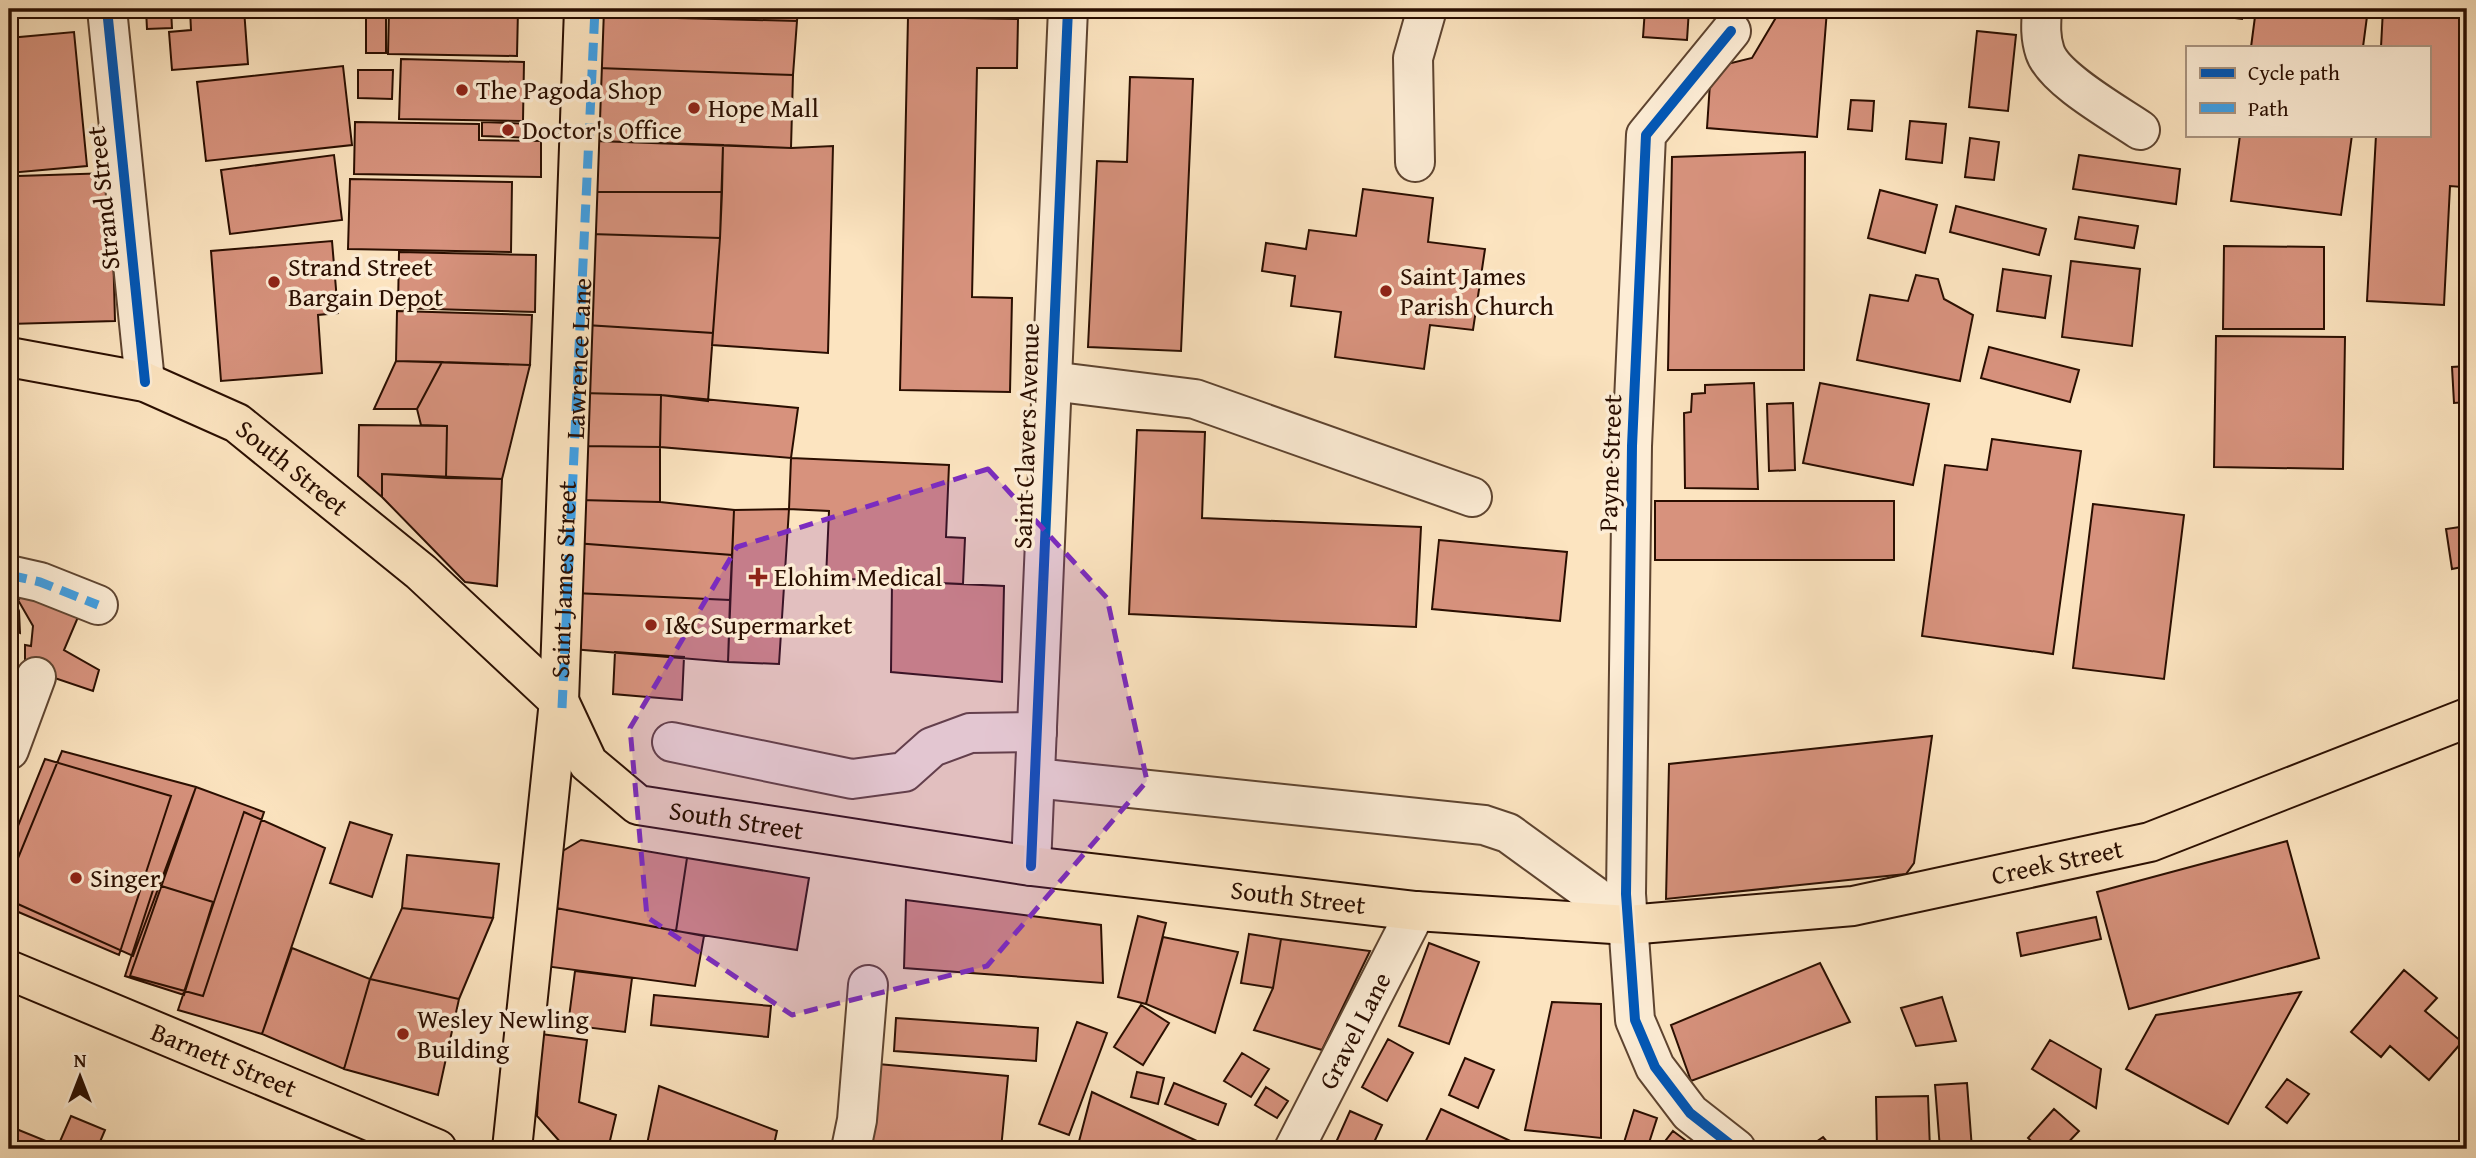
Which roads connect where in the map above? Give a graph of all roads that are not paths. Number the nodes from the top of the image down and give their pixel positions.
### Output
1 (107, 9) edge
2 (584, 9) edge
3 (595, 9) edge
4 (1068, 9) edge
5 (1427, 9) edge
6 (2042, 9) edge
7 (1731, 31) dead end
8 (2140, 130) dead end
9 (1415, 162) dead end
10 (9, 357) edge
11 (1051, 381) junction
12 (145, 382) junction
13 (1472, 498) dead end
14 (9, 575) edge
15 (98, 605) dead end
16 (36, 677) dead end
17 (560, 705) junction
18 (2467, 718) edge
19 (1037, 732) junction
20 (672, 742) dead end
21 (9, 750) edge
22 (1035, 778) junction
23 (1031, 866) junction
24 (1416, 911) junction
25 (1628, 925) junction
26 (9, 970) edge
27 (868, 985) dead end
28 (437, 1149) edge
29 (512, 1149) edge
30 (851, 1149) edge
31 (1294, 1149) edge
32 (1735, 1149) edge

1 - 12 street, Strand Street
2 - 17 main road, Saint James Street
3 - 17 street, Lawrence Lane
4 - 11 street, Saint Clavers Avenue
5 - 9 street
6 - 8 street
7 - 25 street, Payne Street
10 - 12 main road, South Street
11 - 13 street
11 - 19 street, Saint Clavers Avenue
12 - 17 main road, South Street
14 - 15 street
16 - 21 street
17 - 23 main road, South Street
17 - 29 main road, Saint James Street
18 - 25 main road, Creek Street
19 - 20 street
19 - 22 street, Saint Clavers Avenue
22 - 23 street, Saint Clavers Avenue
22 - 25 street
23 - 24 main road, South Street
24 - 25 main road, South Street
24 - 31 street, Gravel Lane
25 - 32 street, Payne Street
26 - 28 main road, Barnett Street
27 - 30 street

